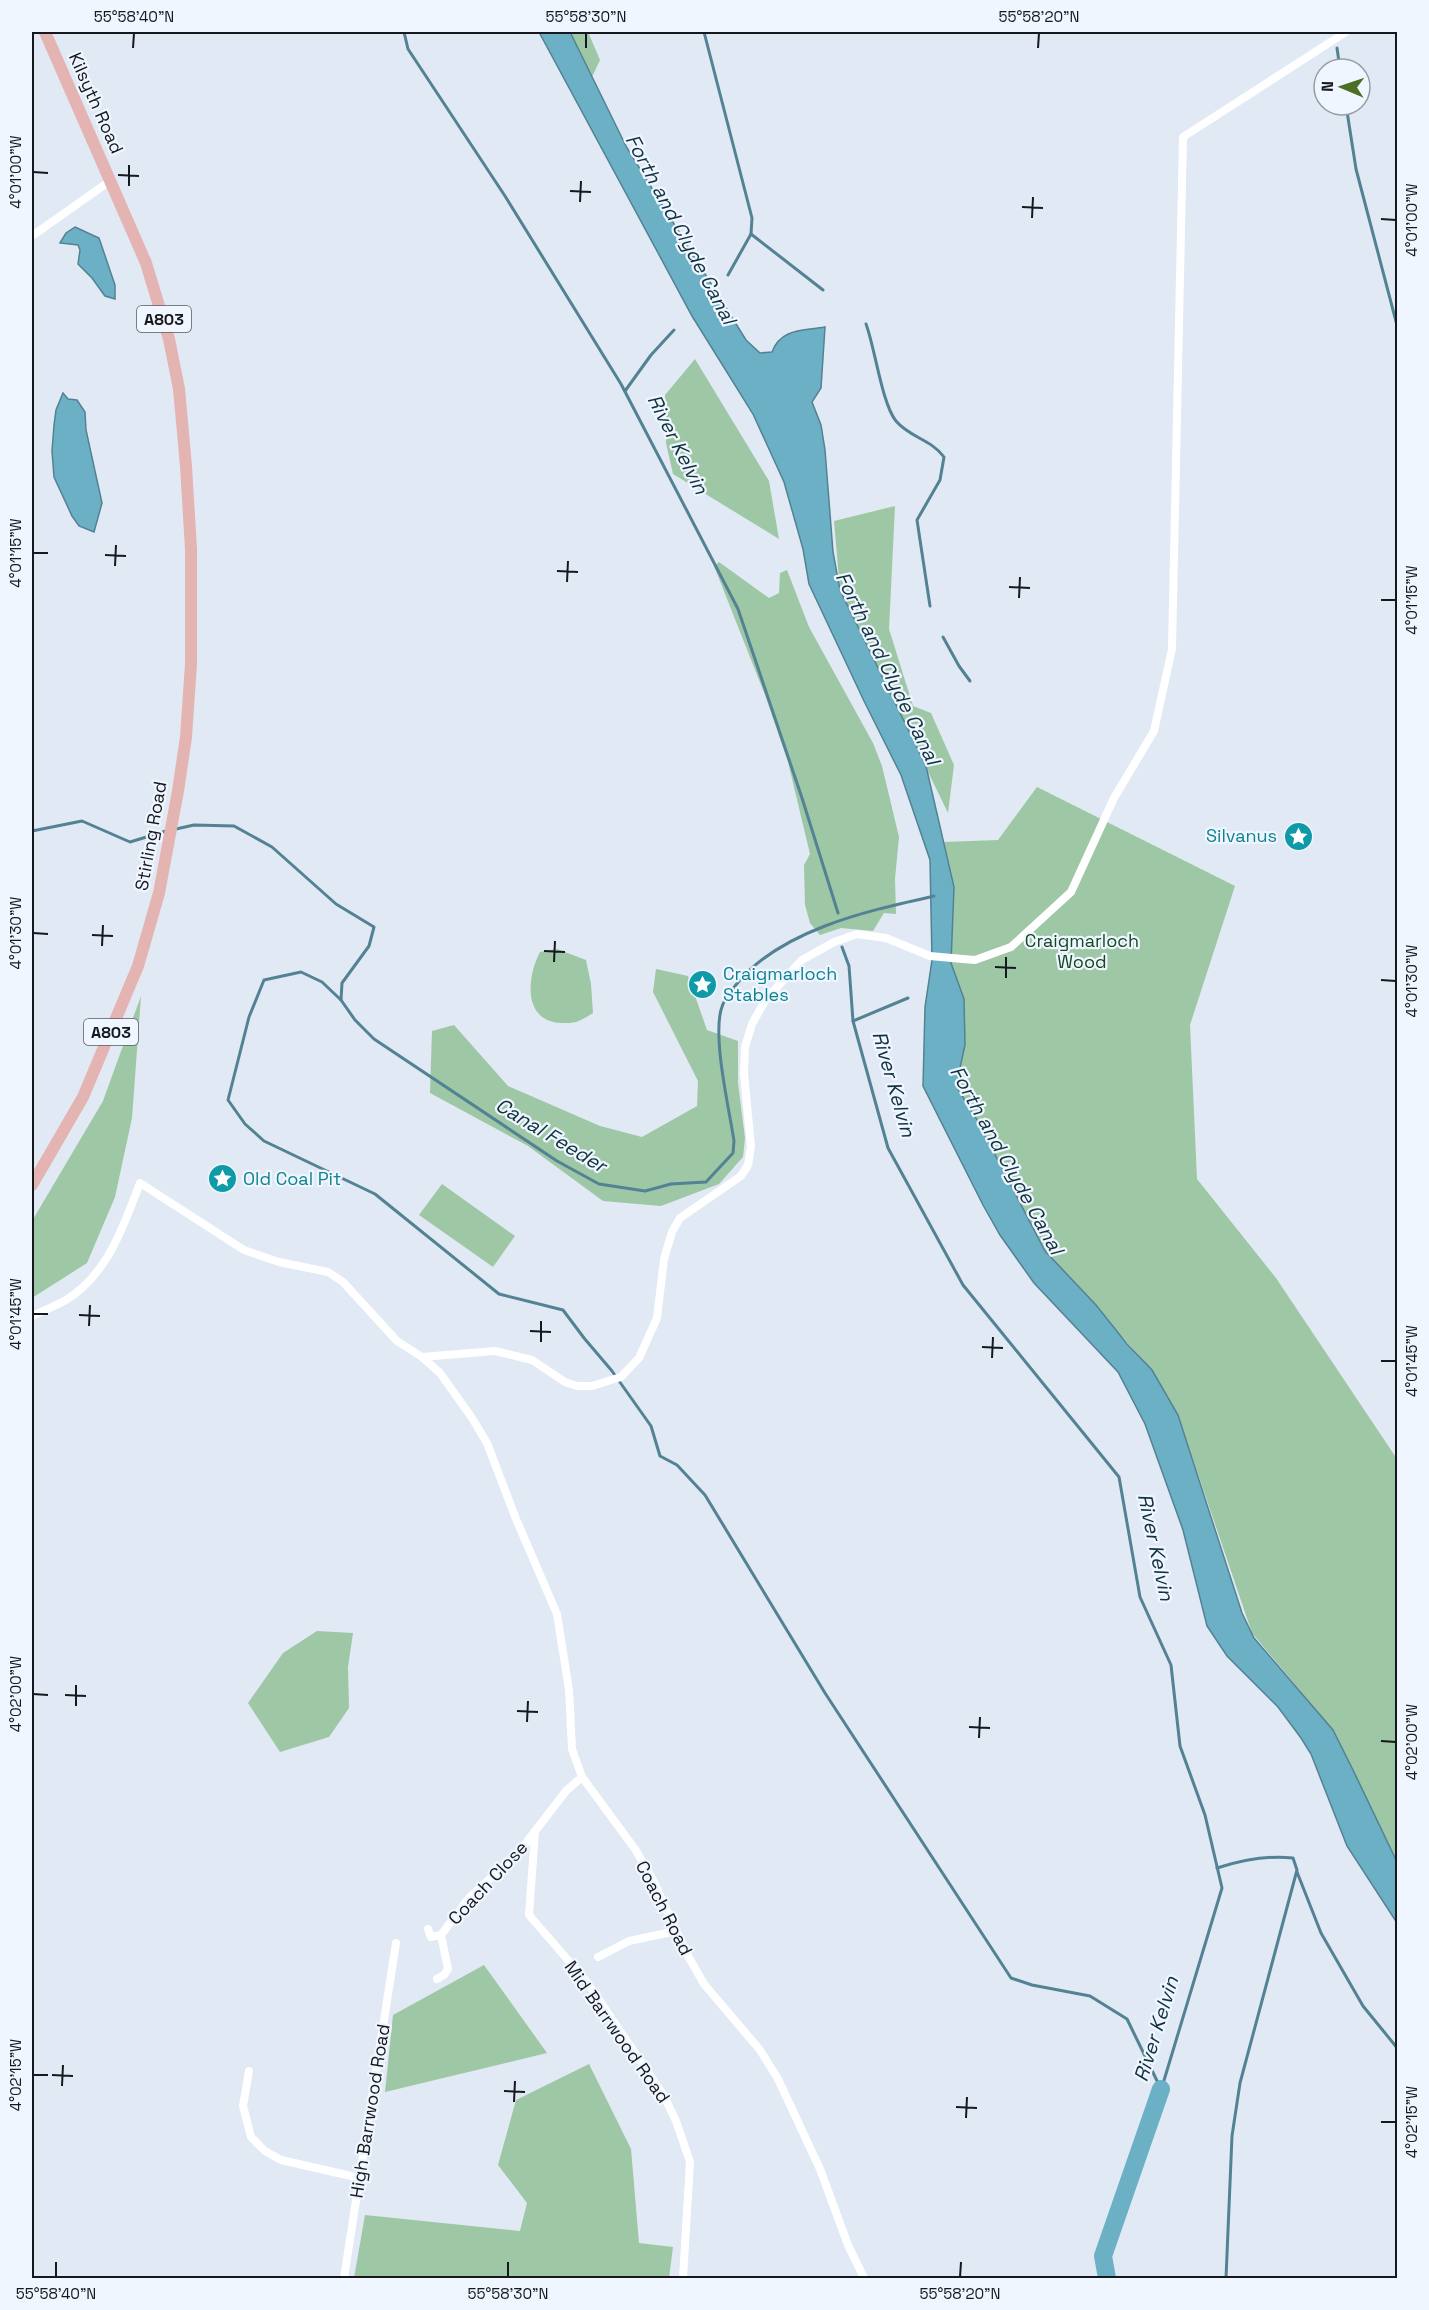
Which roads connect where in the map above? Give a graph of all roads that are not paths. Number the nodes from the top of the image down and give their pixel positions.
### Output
1 (45, 32) edge
2 (1346, 32) edge
3 (110, 181) junction
4 (32, 236) edge
5 (186, 466) joint
6 (32, 1185) edge
7 (32, 1316) edge
8 (422, 1357) junction
9 (582, 1777) junction
10 (535, 1832) junction
11 (428, 1929) dead end
12 (676, 1931) junction
13 (441, 1935) junction
14 (396, 1943) dead end
15 (598, 1957) dead end
16 (437, 1980) dead end
17 (249, 2071) dead end
18 (360, 2178) junction
19 (344, 2278) edge
20 (683, 2278) edge
21 (864, 2278) edge

1 - 3 main road, Kilsyth Road / A803
2 - 8 street
3 - 4 street
3 - 5 main road, Kilsyth Road / A803
5 - 6 main road, Stirling Road / A803
7 - 8 street, Coach Road
8 - 9 street, Coach Road
9 - 10 street
9 - 12 street, Coach Road
10 - 13 street, Coach Close
10 - 20 street, Mid Barrwood Road
11 - 13 street, Coach Close
12 - 15 street
12 - 21 street, Coach Road
13 - 16 street, Coach Close
14 - 18 street, High Barrwood Road
17 - 18 street
18 - 19 street, High Barrwood Road

